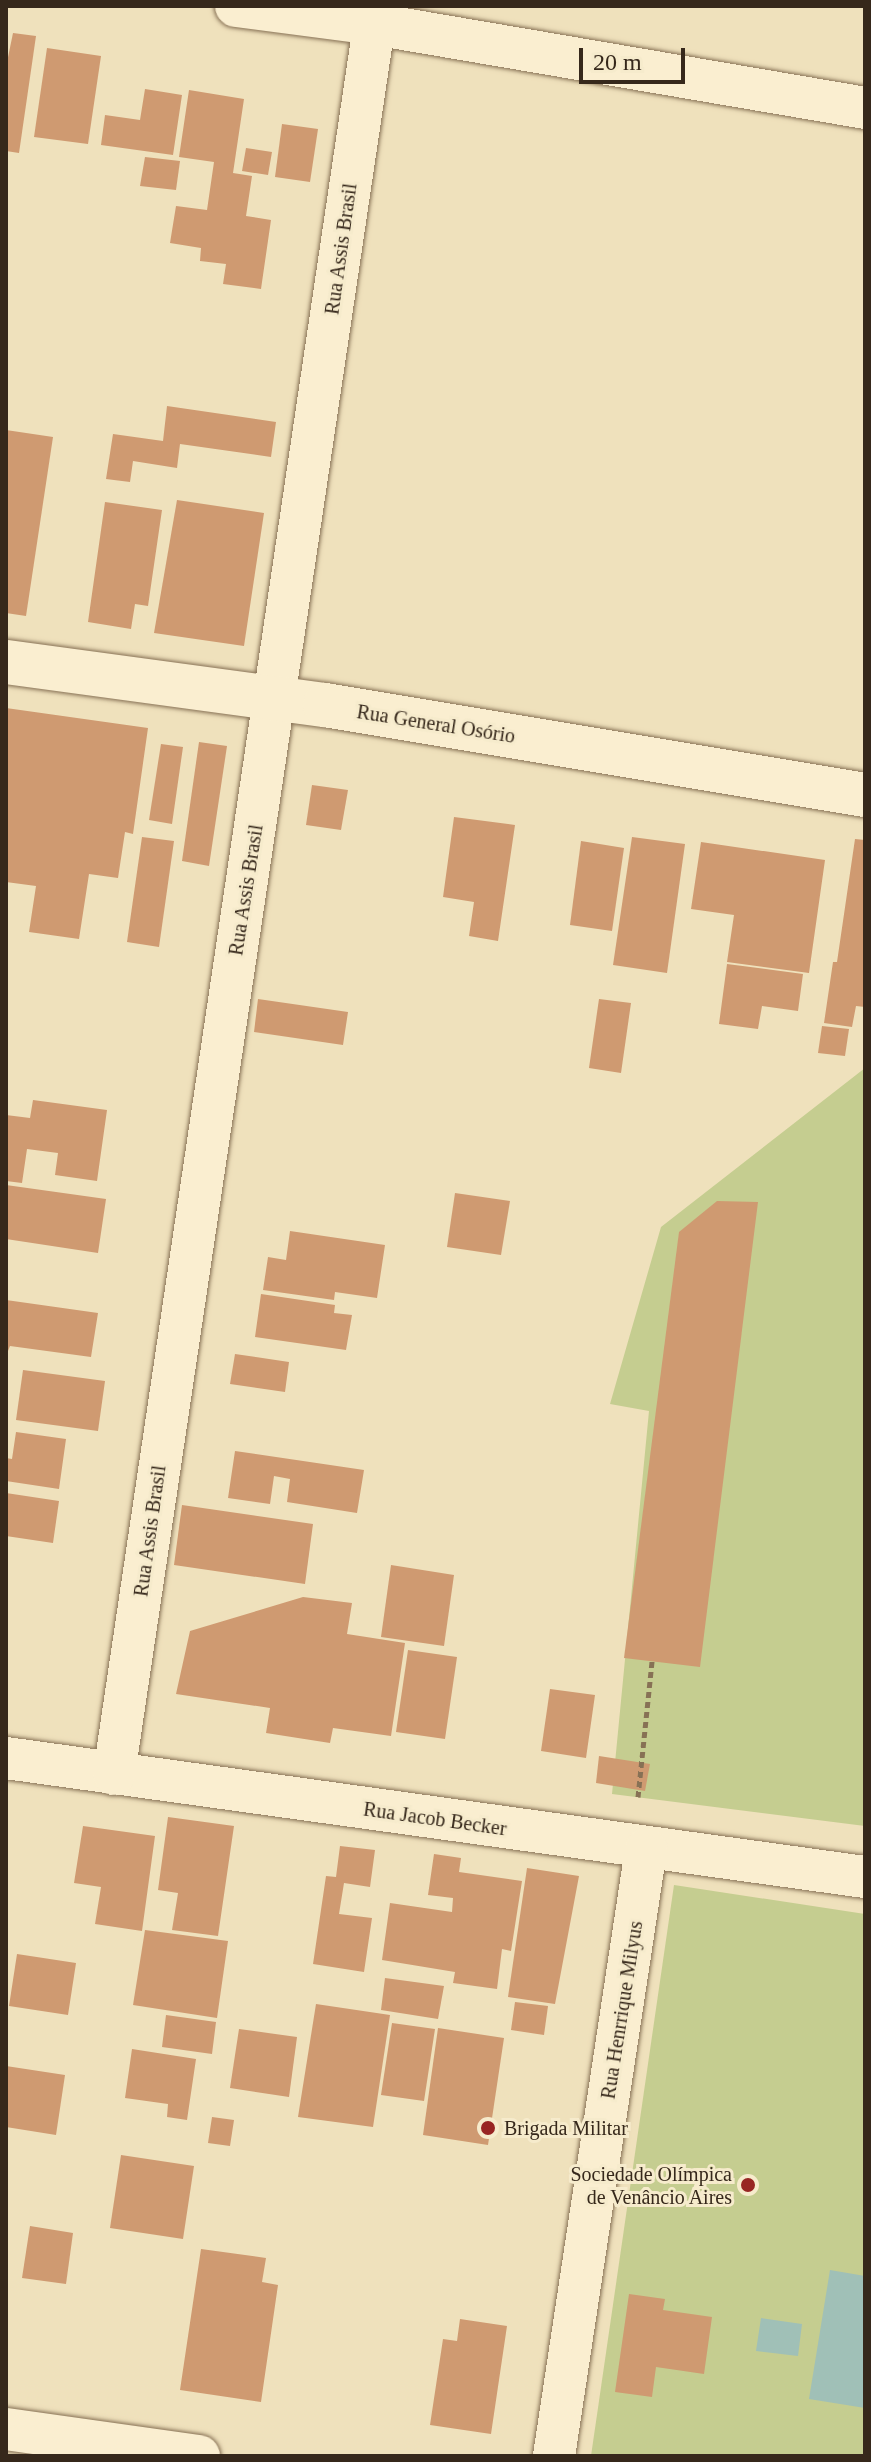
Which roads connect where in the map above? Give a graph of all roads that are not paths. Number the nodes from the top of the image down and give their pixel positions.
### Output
1 (236, 6) edge
2 (376, 15) edge
3 (865, 108) edge
4 (6, 662) edge
5 (275, 700) junction
6 (865, 795) edge
7 (6, 1758) edge
8 (114, 1774) junction
9 (646, 1849) junction
10 (865, 1877) edge
11 (6, 2429) edge
12 (199, 2456) edge
13 (554, 2456) edge

1 - 2 street
2 - 3 street
2 - 5 street, Rua Assis Brasil
4 - 5 main road, Rua General Osório
5 - 6 main road, Rua General Osório
5 - 8 street, Rua Assis Brasil
7 - 8 street, Rua Jacob Becker
8 - 9 street, Rua Jacob Becker
9 - 10 street, Rua Jacob Becker
9 - 13 street, Rua Henrrique Milyus
11 - 12 street

